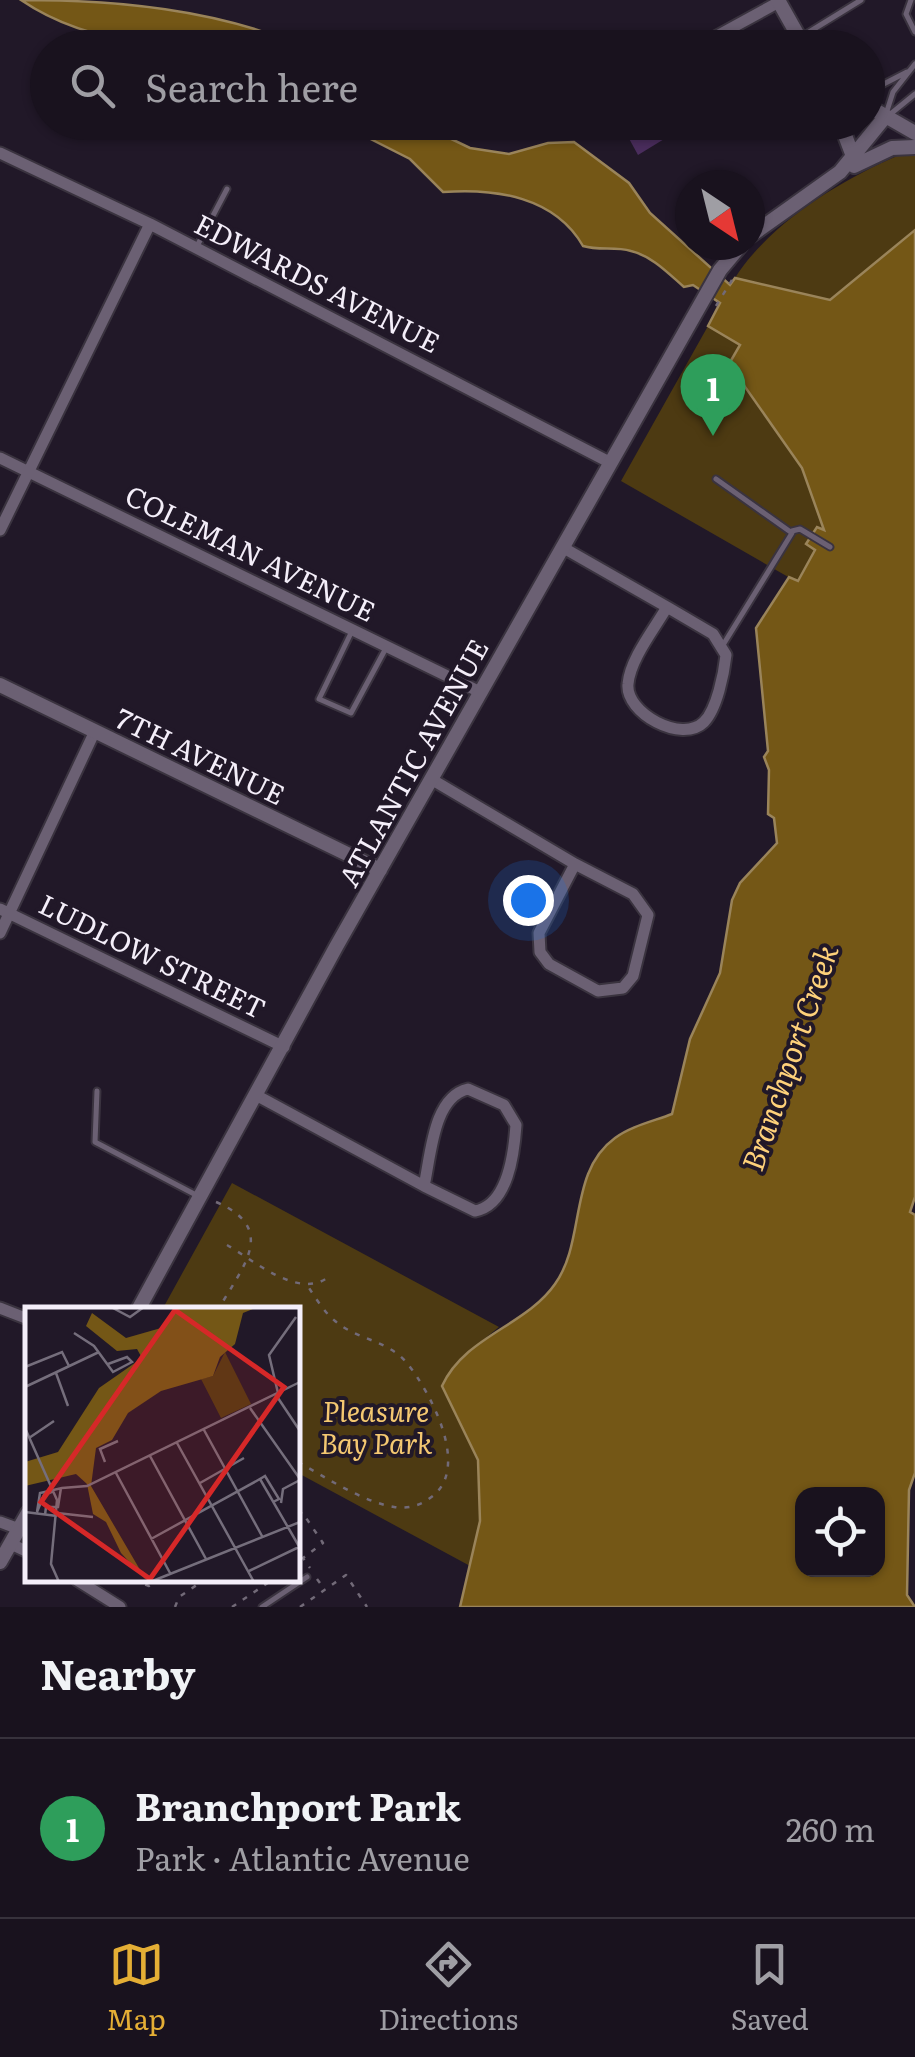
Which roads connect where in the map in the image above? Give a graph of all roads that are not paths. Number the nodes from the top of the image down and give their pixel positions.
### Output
1 (911, 0) edge
2 (778, 1) edge
3 (860, 1) edge
4 (727, 30) edge
5 (794, 30) edge
6 (821, 30) edge
7 (915, 32) edge
8 (912, 67) edge
9 (885, 82) edge
10 (915, 94) edge
11 (885, 117) junction
12 (915, 133) edge
13 (847, 140) edge
14 (868, 140) edge
15 (915, 147) edge
16 (0, 152) edge
17 (854, 159) junction
18 (828, 182) junction
19 (227, 190) dead end
20 (150, 224) junction
21 (765, 226) edge
22 (196, 248) junction
23 (733, 260) edge
24 (0, 458) edge
25 (610, 462) junction
26 (28, 472) junction
27 (716, 479) dead end
28 (0, 530) edge
29 (792, 530) junction
30 (562, 546) junction
31 (830, 547) dead end
32 (667, 607) junction
33 (353, 629) junction
34 (387, 645) junction
35 (723, 645) junction
36 (0, 685) edge
37 (480, 692) junction
38 (94, 731) junction
39 (431, 780) junction
40 (575, 864) junction
41 (380, 870) junction
42 (5, 911) edge
43 (0, 933) edge
44 (284, 1047) junction
45 (97, 1091) dead end
46 (256, 1095) junction
47 (424, 1186) junction
48 (200, 1197) junction
49 (140, 1307) edge
50 (0, 1308) edge
51 (25, 1317) edge
52 (25, 1518) edge
53 (0, 1522) edge
54 (19, 1529) junction
55 (12, 1544) junction
56 (25, 1550) edge
57 (0, 1562) edge
58 (307, 1576) dead end
59 (300, 1581) edge
60 (87, 1582) edge
61 (298, 1582) edge
62 (120, 1607) edge
63 (262, 1607) edge

1 - 7 lane
2 - 4 street
2 - 5 street
3 - 6 lane
8 - 9 lane
8 - 11 lane
10 - 11 lane
11 - 12 street
13 - 17 street
14 - 17 street
15 - 18 street
16 - 20 street, EDWARDS AVENUE
17 - 18 street
18 - 21 street
19 - 22 lane
20 - 22 street, EDWARDS AVENUE
20 - 26 street
22 - 25 street, EDWARDS AVENUE
23 - 25 street, ATLANTIC AVENUE
24 - 26 street, COLEMAN AVENUE
25 - 30 street, ATLANTIC AVENUE
26 - 28 street
26 - 33 street, COLEMAN AVENUE
27 - 29 lane
29 - 31 lane
29 - 35 lane
30 - 32 street
30 - 37 street, ATLANTIC AVENUE
32 - 35 street
32 - 35 street
33 - 34 street, COLEMAN AVENUE
33 - 34 lane
34 - 37 street, COLEMAN AVENUE
36 - 38 street, 7TH AVENUE
37 - 39 street, ATLANTIC AVENUE
38 - 41 street, 7TH AVENUE
38 - 42 street
39 - 40 street
39 - 41 street, ATLANTIC AVENUE
40 - 40 street
41 - 44 street, ATLANTIC AVENUE
42 - 43 street
42 - 44 street, LUDLOW STREET
44 - 46 street, ATLANTIC AVENUE
45 - 48 lane
46 - 47 street
46 - 48 street, ATLANTIC AVENUE
47 - 47 street
48 - 49 street, ATLANTIC AVENUE
50 - 51 street
52 - 54 street
53 - 54 street
54 - 55 street
55 - 56 street
55 - 57 street
58 - 59 lane
60 - 62 street
61 - 63 lane

